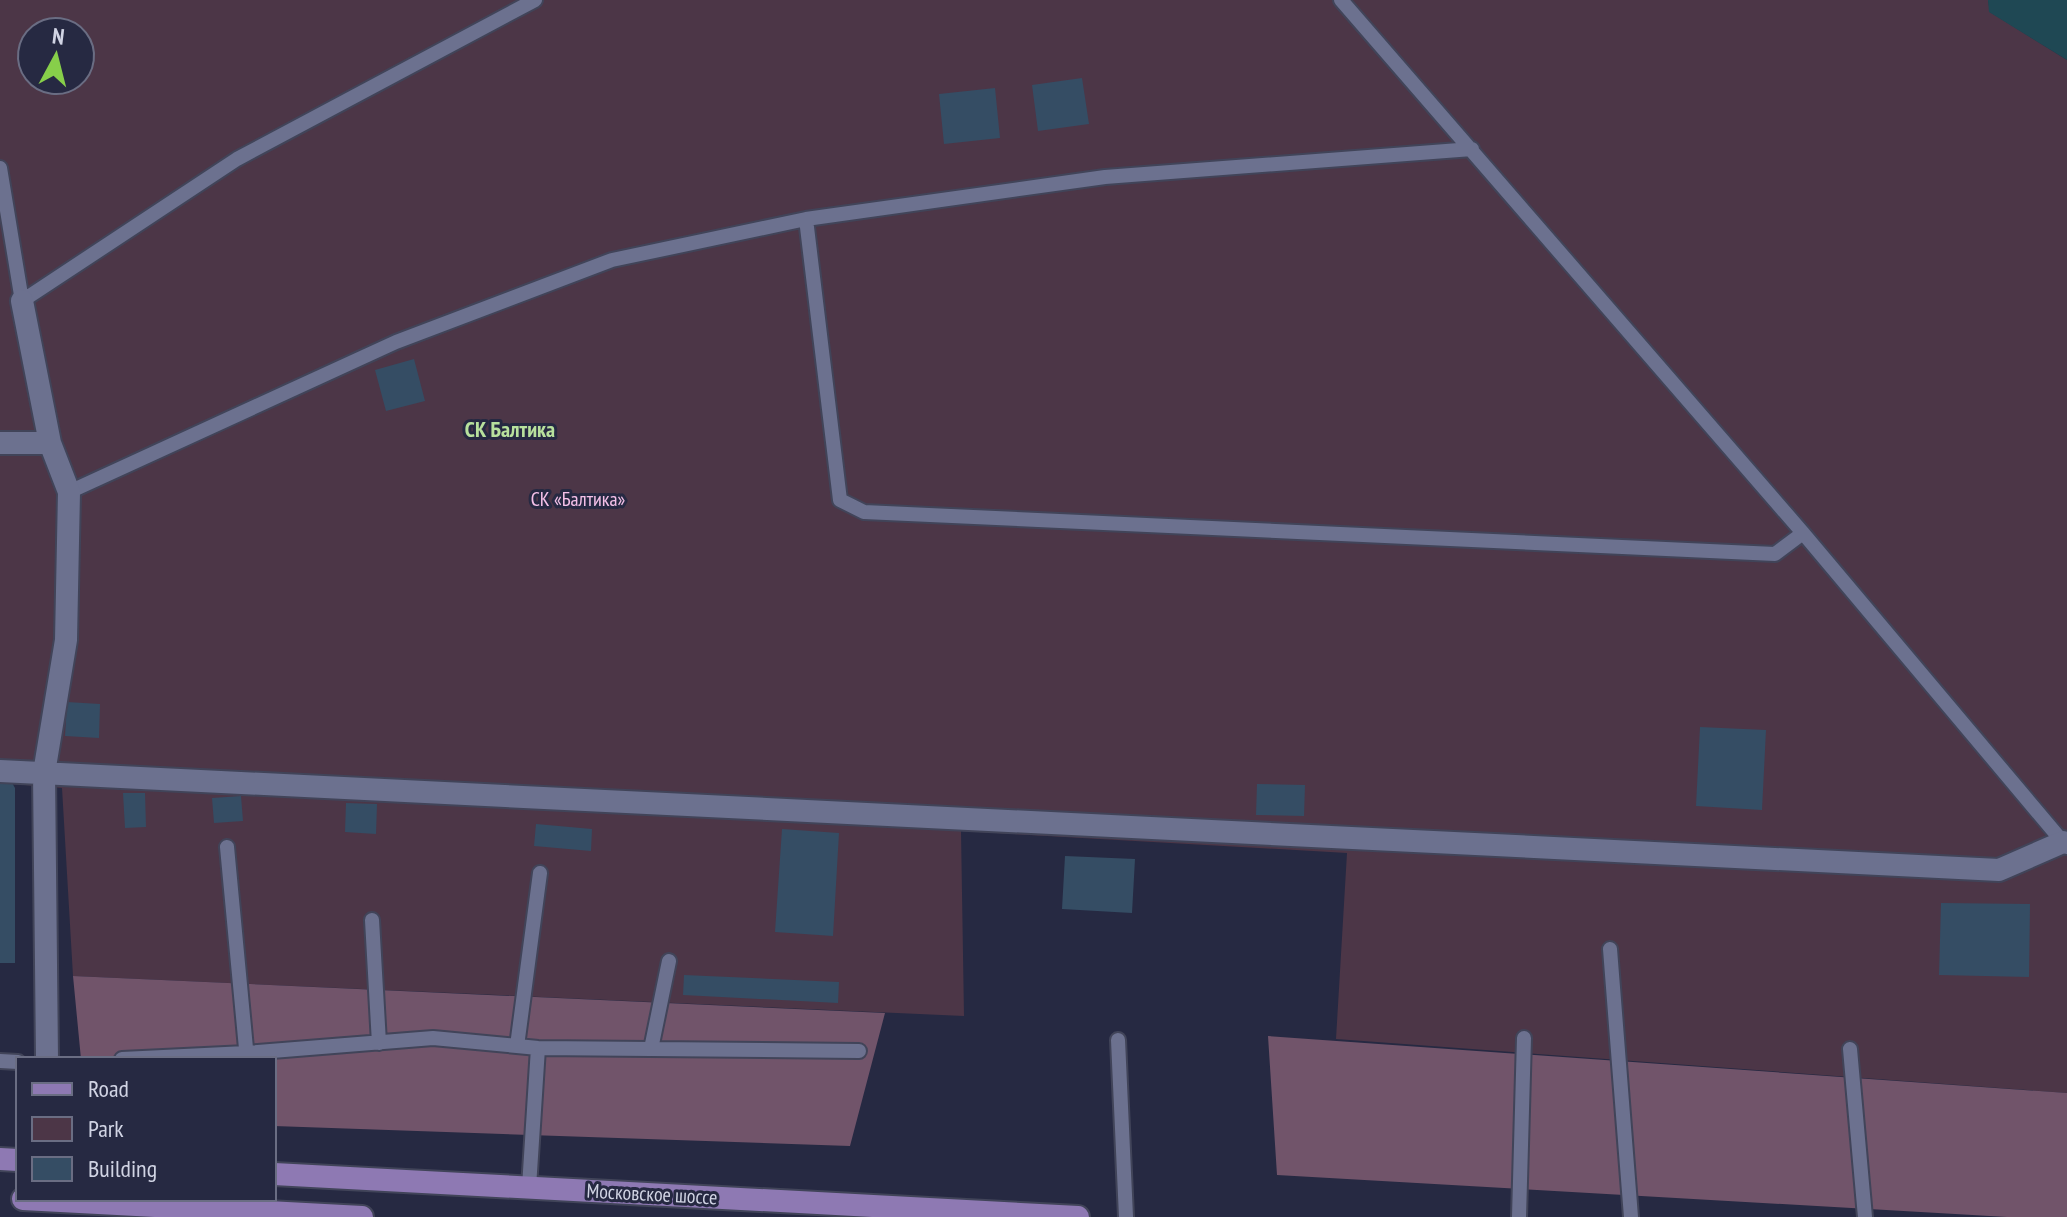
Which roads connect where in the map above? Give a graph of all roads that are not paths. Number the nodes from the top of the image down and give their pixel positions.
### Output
1 (535, 0) edge
2 (1341, 0) edge
3 (1472, 149) junction
4 (0, 168) edge
5 (806, 219) junction
6 (22, 301) junction
7 (0, 443) edge
8 (50, 443) junction
9 (69, 492) junction
10 (1803, 533) junction
11 (0, 771) edge
12 (44, 773) junction
13 (2065, 844) edge
14 (227, 847) dead end
15 (540, 873) dead end
16 (372, 920) dead end
17 (1610, 949) dead end
18 (669, 961) dead end
19 (1524, 1038) dead end
20 (1118, 1040) dead end
21 (379, 1043) junction
22 (517, 1046) junction
23 (538, 1048) junction
24 (651, 1049) junction
25 (1850, 1049) dead end
26 (859, 1051) dead end
27 (246, 1056) edge
28 (47, 1057) edge
29 (205, 1057) edge
30 (276, 1174) edge
31 (529, 1187) junction
32 (54, 1201) edge
33 (283, 1215) edge
34 (362, 1217) edge
35 (1078, 1217) edge
36 (1126, 1217) edge
37 (1519, 1217) edge
38 (1631, 1217) edge
39 (1865, 1217) edge

1 - 6 lane
2 - 3 lane
3 - 5 lane
3 - 10 lane
4 - 6 lane
5 - 9 lane
5 - 10 lane
6 - 8 street
7 - 8 street
8 - 9 street
9 - 12 street
10 - 13 lane
11 - 12 street
12 - 13 street
12 - 28 street
14 - 27 lane
15 - 22 lane
16 - 21 lane
17 - 38 lane
18 - 24 lane
19 - 37 lane
20 - 36 lane
21 - 22 lane
21 - 27 lane
22 - 23 lane
23 - 24 lane
23 - 31 lane
24 - 26 lane
25 - 39 lane
27 - 29 lane
30 - 31 main road, Московское шоссе
31 - 35 main road, Московское шоссе
32 - 33 main road
33 - 34 main road

